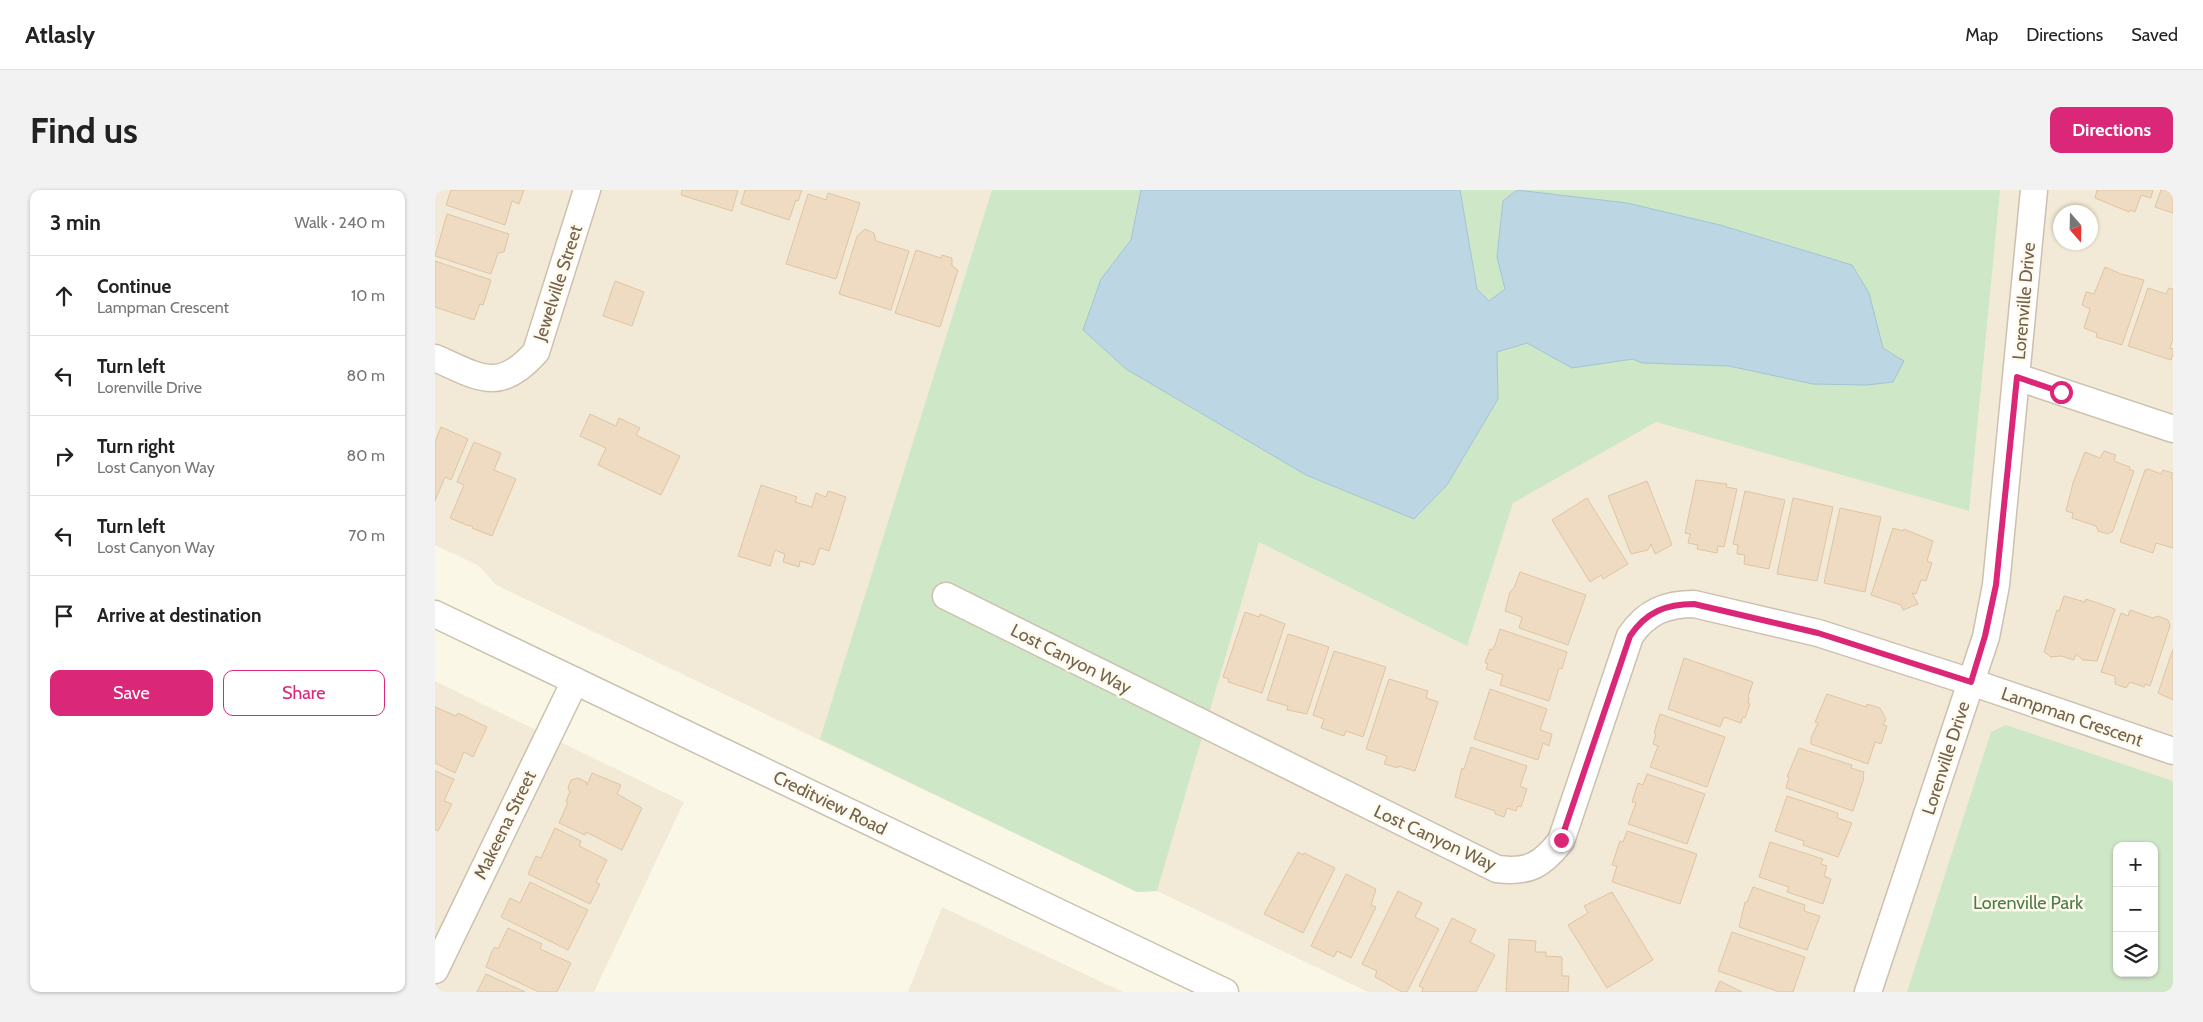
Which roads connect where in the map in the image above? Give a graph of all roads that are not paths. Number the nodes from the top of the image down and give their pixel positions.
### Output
1 (587, 190) edge
2 (2034, 190) edge
3 (435, 358) edge
4 (2017, 377) junction
5 (2173, 430) edge
6 (946, 596) dead end
7 (435, 614) edge
8 (575, 680) junction
9 (1971, 682) junction
10 (2173, 751) edge
11 (435, 970) edge
12 (1225, 992) edge
13 (1868, 992) edge

1 - 3 street, Jewelville Street
2 - 4 street, Lorenville Drive
4 - 5 street
4 - 9 street, Lorenville Drive
6 - 9 street, Lost Canyon Way
7 - 8 street, Creditview Road
8 - 11 street, Makeena Street
8 - 12 street, Creditview Road
9 - 10 street, Lampman Crescent
9 - 13 street, Lorenville Drive

